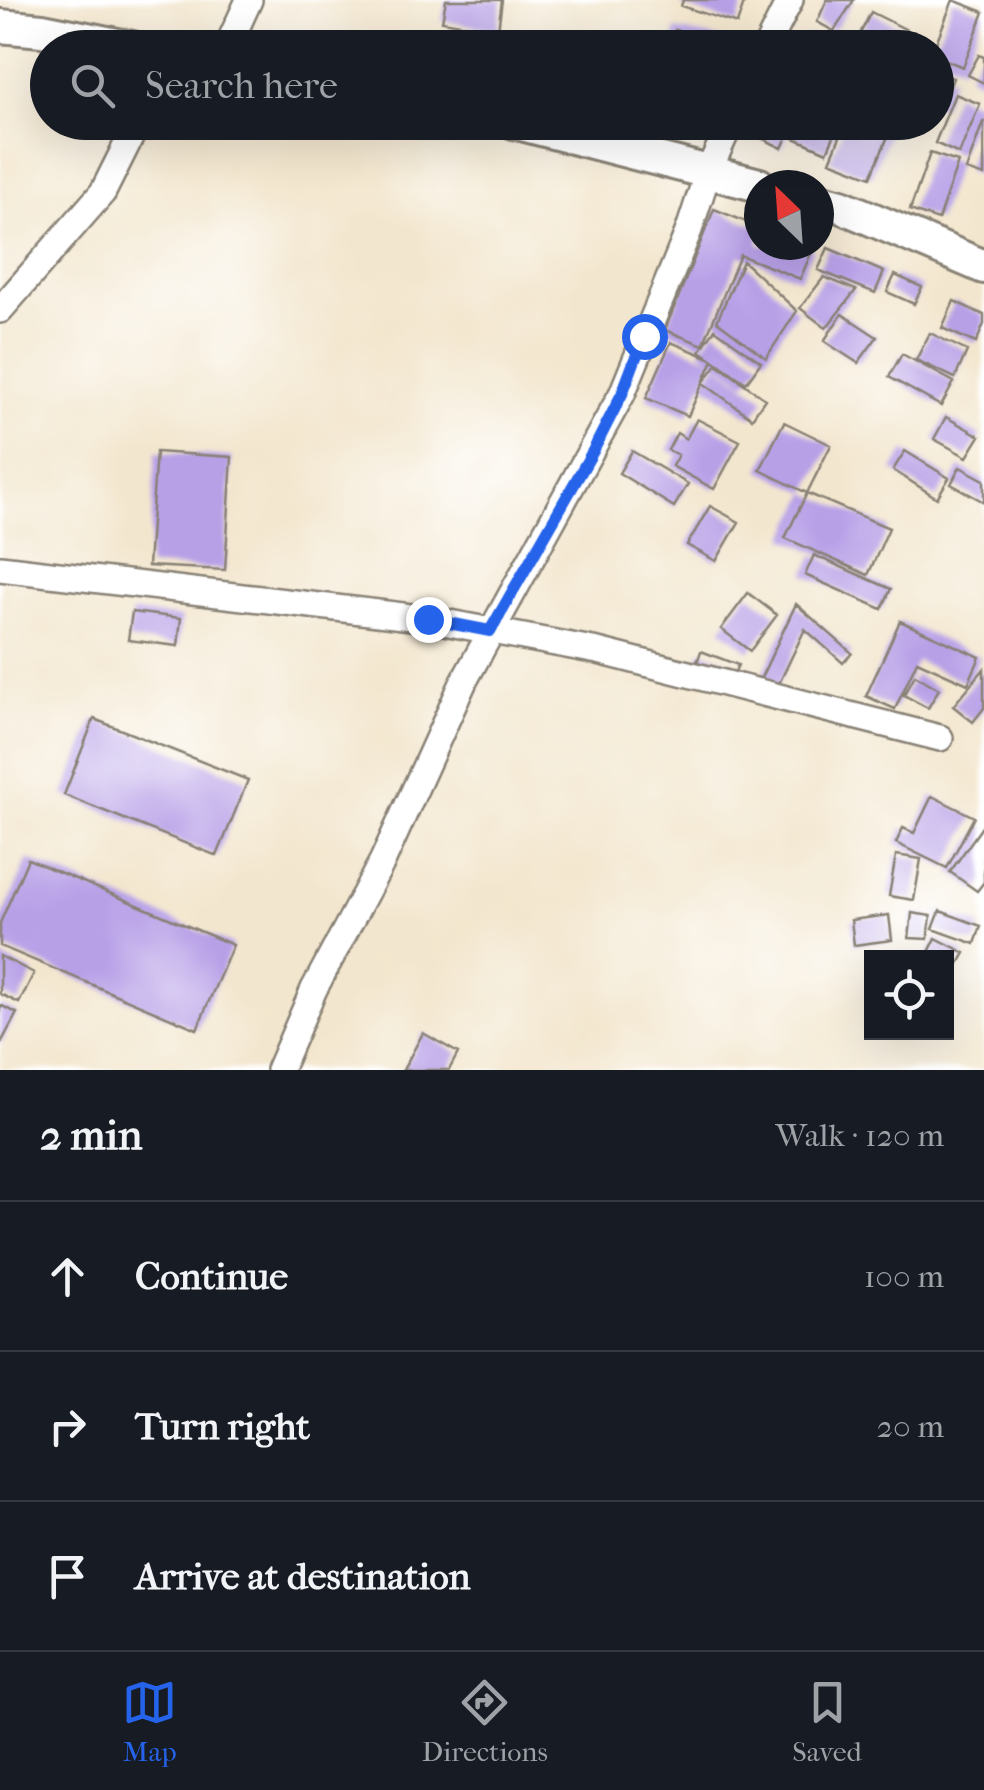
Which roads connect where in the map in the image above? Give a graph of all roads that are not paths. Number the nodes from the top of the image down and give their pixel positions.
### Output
1 (248, 0) edge
2 (790, 0) edge
3 (0, 26) edge
4 (42, 30) edge
5 (234, 30) edge
6 (775, 30) edge
7 (129, 140) edge
8 (584, 140) edge
9 (723, 140) edge
10 (708, 172) junction
11 (744, 181) edge
12 (834, 204) edge
13 (984, 266) edge
14 (0, 310) edge
15 (0, 568) edge
16 (490, 631) junction
17 (940, 738) dead end
18 (279, 1070) edge

1 - 5 street
2 - 6 street
3 - 4 main road
7 - 14 street
8 - 10 main road
9 - 10 street
10 - 11 main road
10 - 16 street
12 - 13 main road
15 - 16 street
16 - 17 street
16 - 18 street

